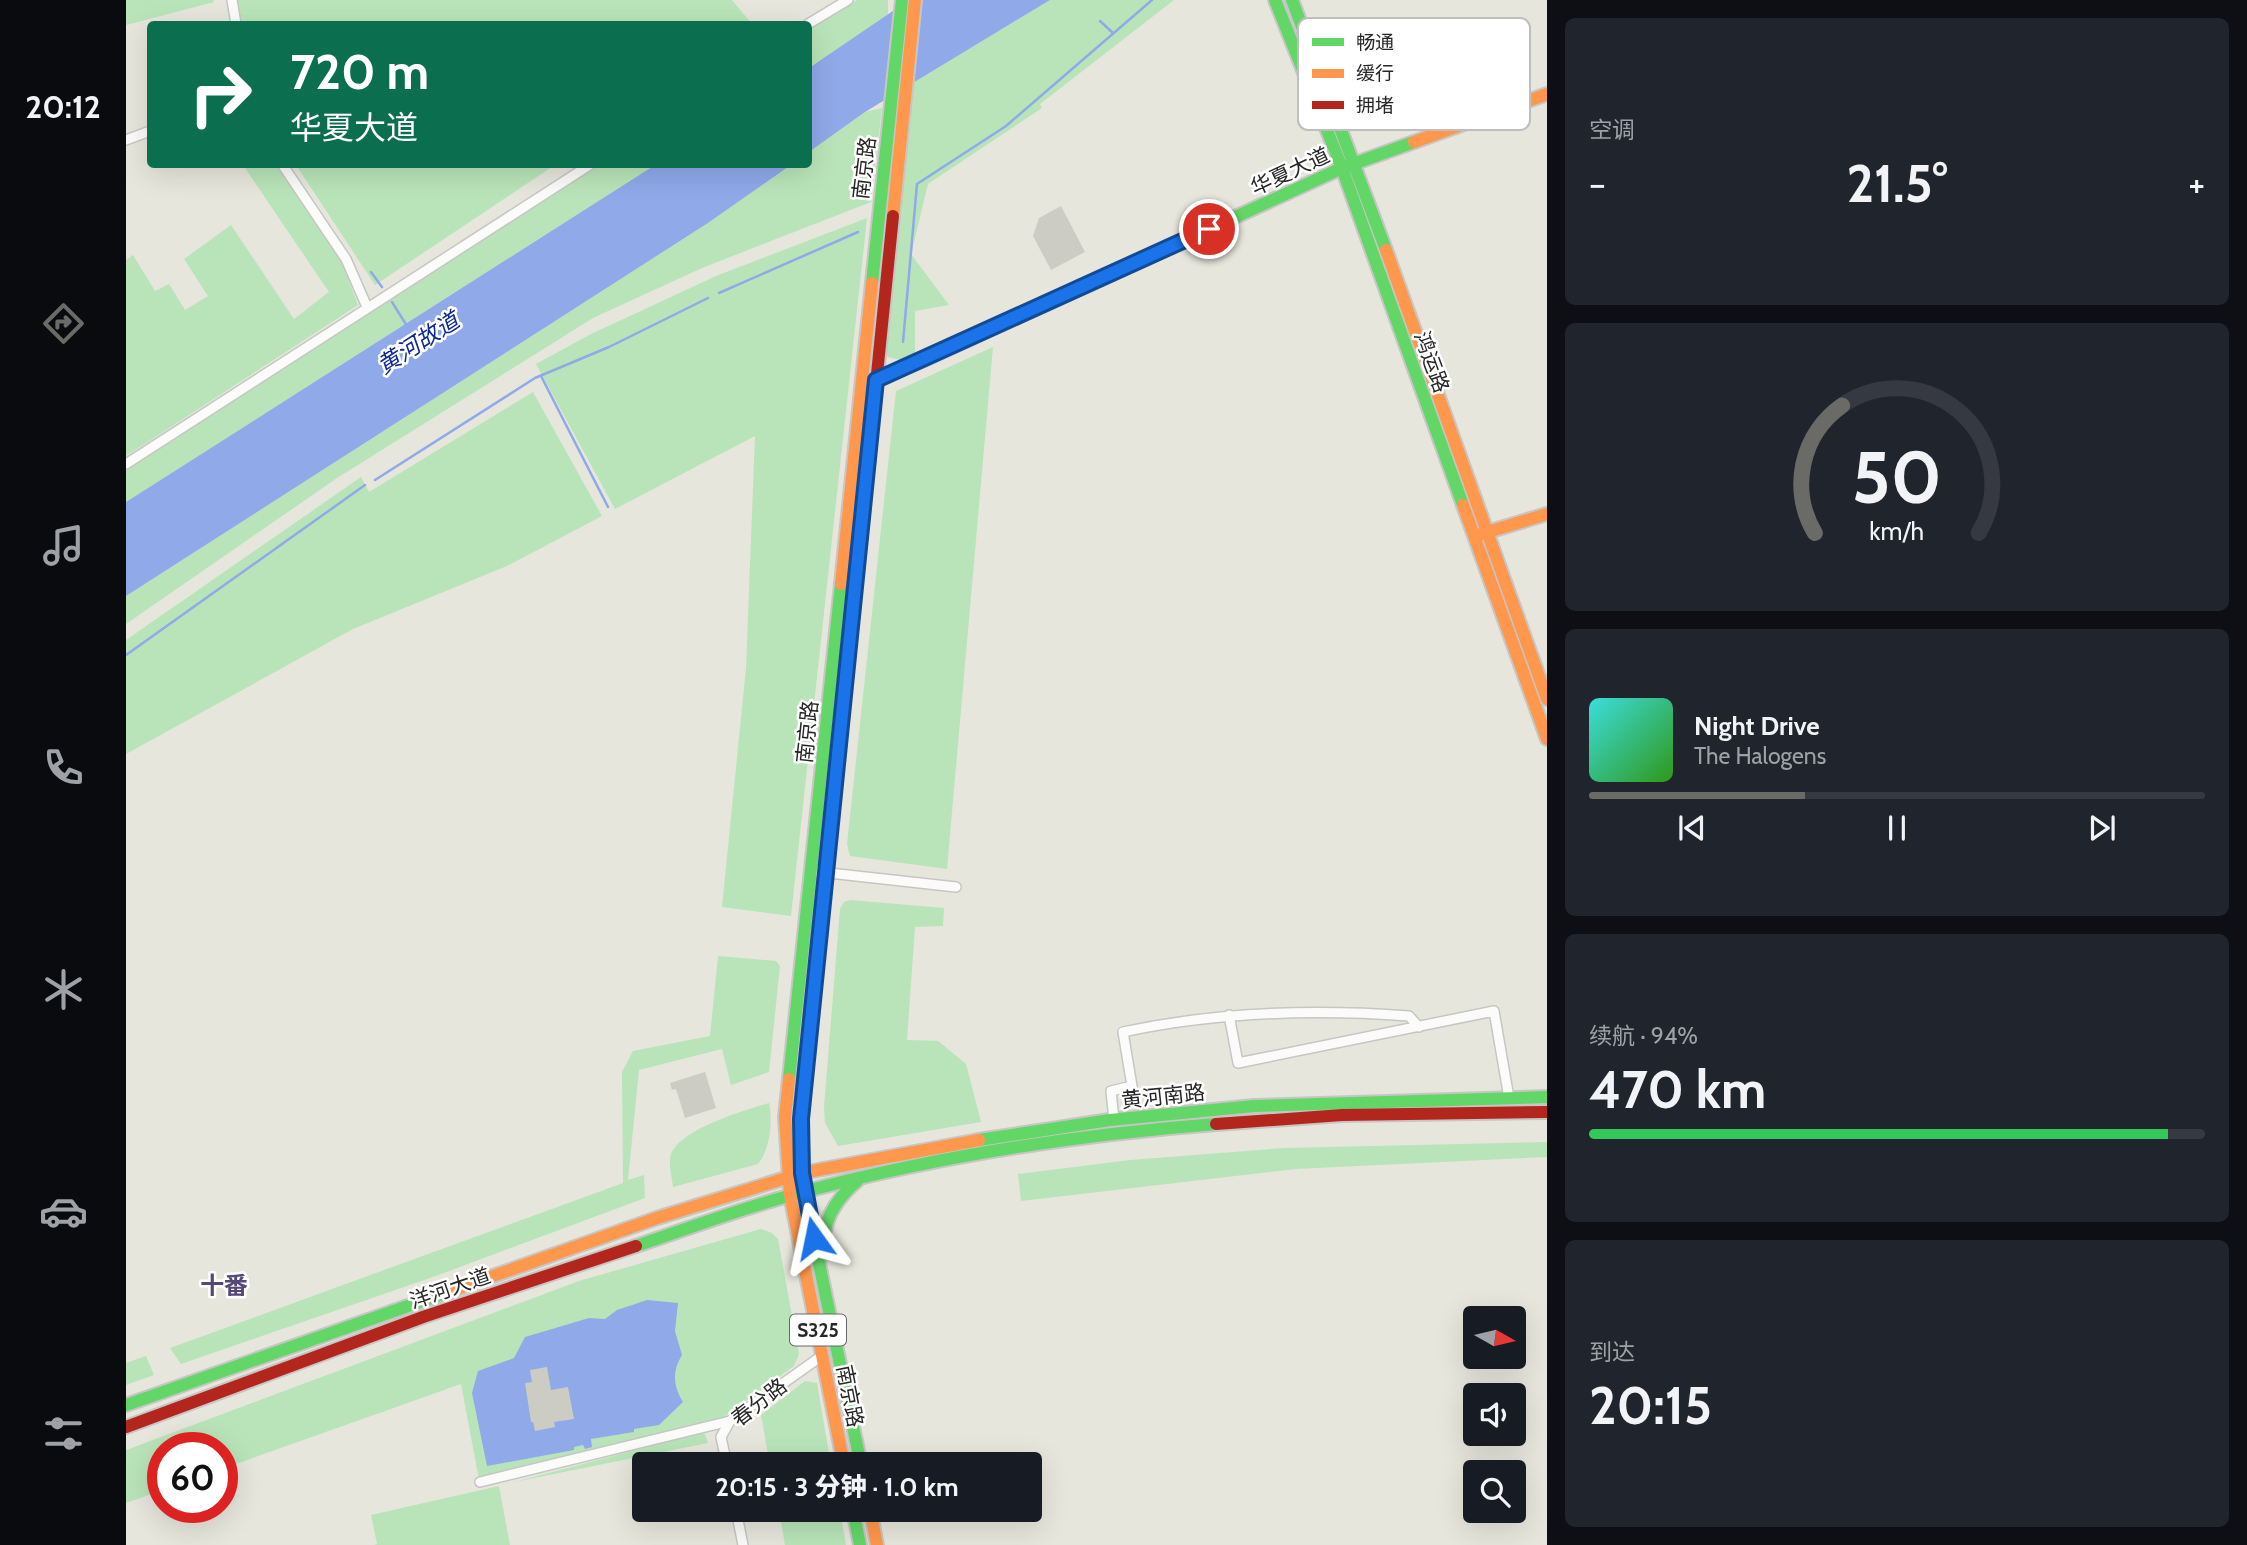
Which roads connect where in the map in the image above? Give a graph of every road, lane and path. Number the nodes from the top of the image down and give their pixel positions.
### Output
1 (232, 0) edge
2 (848, 0) edge
3 (902, 0) edge
4 (915, 0) edge
5 (1275, 0) edge
6 (1292, 0) edge
7 (1299, 18) edge
8 (236, 21) edge
9 (812, 22) edge
10 (1298, 58) edge
11 (1547, 94) edge
12 (1530, 100) edge
13 (1327, 130) edge
14 (1342, 130) edge
15 (1447, 130) edge
16 (147, 132) edge
17 (126, 140) edge
18 (1355, 163) junction
19 (285, 168) edge
20 (585, 168) edge
21 (1342, 168) junction
22 (367, 307) junction
23 (870, 382) junction
24 (126, 464) edge
25 (1547, 514) edge
26 (1487, 531) junction
27 (1475, 537) junction
28 (1547, 699) edge
29 (1547, 739) edge
30 (811, 871) junction
31 (826, 872) junction
32 (956, 887) dead end
33 (1229, 1016) junction
34 (1419, 1027) junction
35 (1547, 1097) edge
36 (1509, 1098) junction
37 (1547, 1112) edge
38 (1114, 1120) junction
39 (802, 1173) junction
40 (787, 1177) junction
41 (860, 1178) junction
42 (804, 1191) junction
43 (790, 1195) junction
44 (823, 1354) junction
45 (841, 1370) junction
46 (126, 1405) edge
47 (730, 1421) junction
48 (126, 1427) edge
49 (701, 1428) junction
50 (722, 1437) junction
51 (725, 1452) edge
52 (842, 1452) edge
53 (857, 1452) edge
54 (480, 1482) dead end
55 (738, 1522) edge
56 (855, 1522) edge
57 (872, 1522) edge
58 (743, 1545) edge
59 (860, 1545) edge
60 (877, 1545) edge

1 - 8 street
2 - 9 street
3 - 23 main road, 南京路 / S325
4 - 23 main road, 南京路 / S325
5 - 10 main road, 鸿运路
6 - 7 main road, 鸿运路
11 - 12 main road, 华夏大道
13 - 21 main road, 鸿运路
14 - 18 main road, 鸿运路
15 - 18 main road, 华夏大道
16 - 17 street
18 - 21 main road, 华夏大道
18 - 26 main road, 鸿运路
19 - 22 street
20 - 22 street
21 - 23 main road, 华夏大道
21 - 27 main road, 鸿运路
22 - 24 street
23 - 30 main road, 南京路 / S325
23 - 31 main road, 南京路 / S325
25 - 26 main road
26 - 27 main road
26 - 28 main road, 鸿运路
27 - 29 main road, 鸿运路
30 - 31 street
30 - 40 main road, 南京路 / S325
31 - 32 street
31 - 39 main road, 南京路 / S325
33 - 34 street
33 - 34 street
33 - 38 street
34 - 36 street
35 - 36 main road, 黄河南路
36 - 38 main road, 黄河南路
37 - 41 main road, 黄河南路
38 - 39 main road, 黄河南路
39 - 40 main road, 黄河南路
39 - 42 main road, 南京路 / S325
40 - 43 main road, 南京路 / S325
40 - 46 main road, 洋河大道
41 - 42 main road, 黄河南路
41 - 45 main road
42 - 43 main road, 黄河南路
42 - 45 main road, 南京路 / S325
43 - 44 main road, 南京路 / S325
43 - 48 main road, 洋河大道
44 - 47 street, 春分路
44 - 52 main road, 南京路 / S325
45 - 53 main road, 南京路 / S325
47 - 49 street
47 - 50 street, 春分路
49 - 50 street
49 - 54 street
50 - 51 street, 春分路
55 - 58 street
56 - 59 main road
57 - 60 main road

